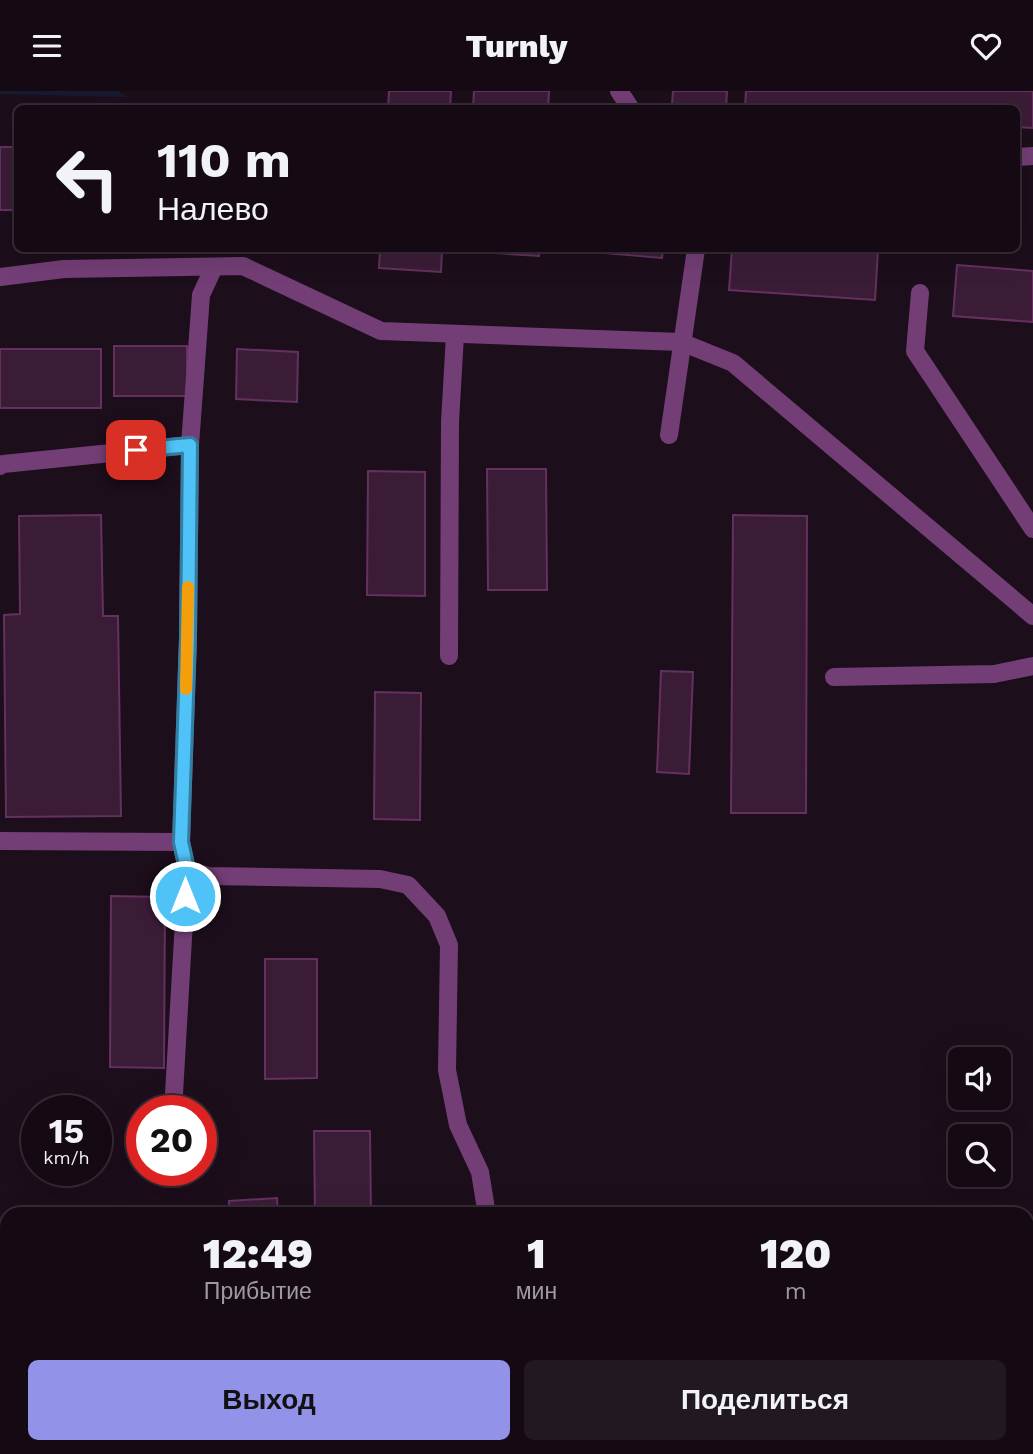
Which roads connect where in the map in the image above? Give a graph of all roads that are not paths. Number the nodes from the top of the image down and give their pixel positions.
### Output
1 (698, 252) edge
2 (214, 267) junction
3 (0, 277) edge
4 (920, 293) dead end
5 (455, 335) junction
6 (681, 342) junction
7 (669, 435) dead end
8 (190, 445) junction
9 (0, 466) edge
10 (1033, 529) edge
11 (1033, 616) edge
12 (449, 656) dead end
13 (1033, 666) edge
14 (834, 677) dead end
15 (0, 841) edge
16 (181, 842) junction
17 (187, 869) junction
18 (174, 1095) edge
19 (486, 1207) edge

1 - 6 street
2 - 3 street
2 - 5 street
2 - 8 street
4 - 10 street
5 - 6 street
5 - 12 street
6 - 7 street
6 - 11 street
8 - 9 street
8 - 16 street
13 - 14 street
15 - 16 street
16 - 17 street
17 - 18 street
17 - 19 street

